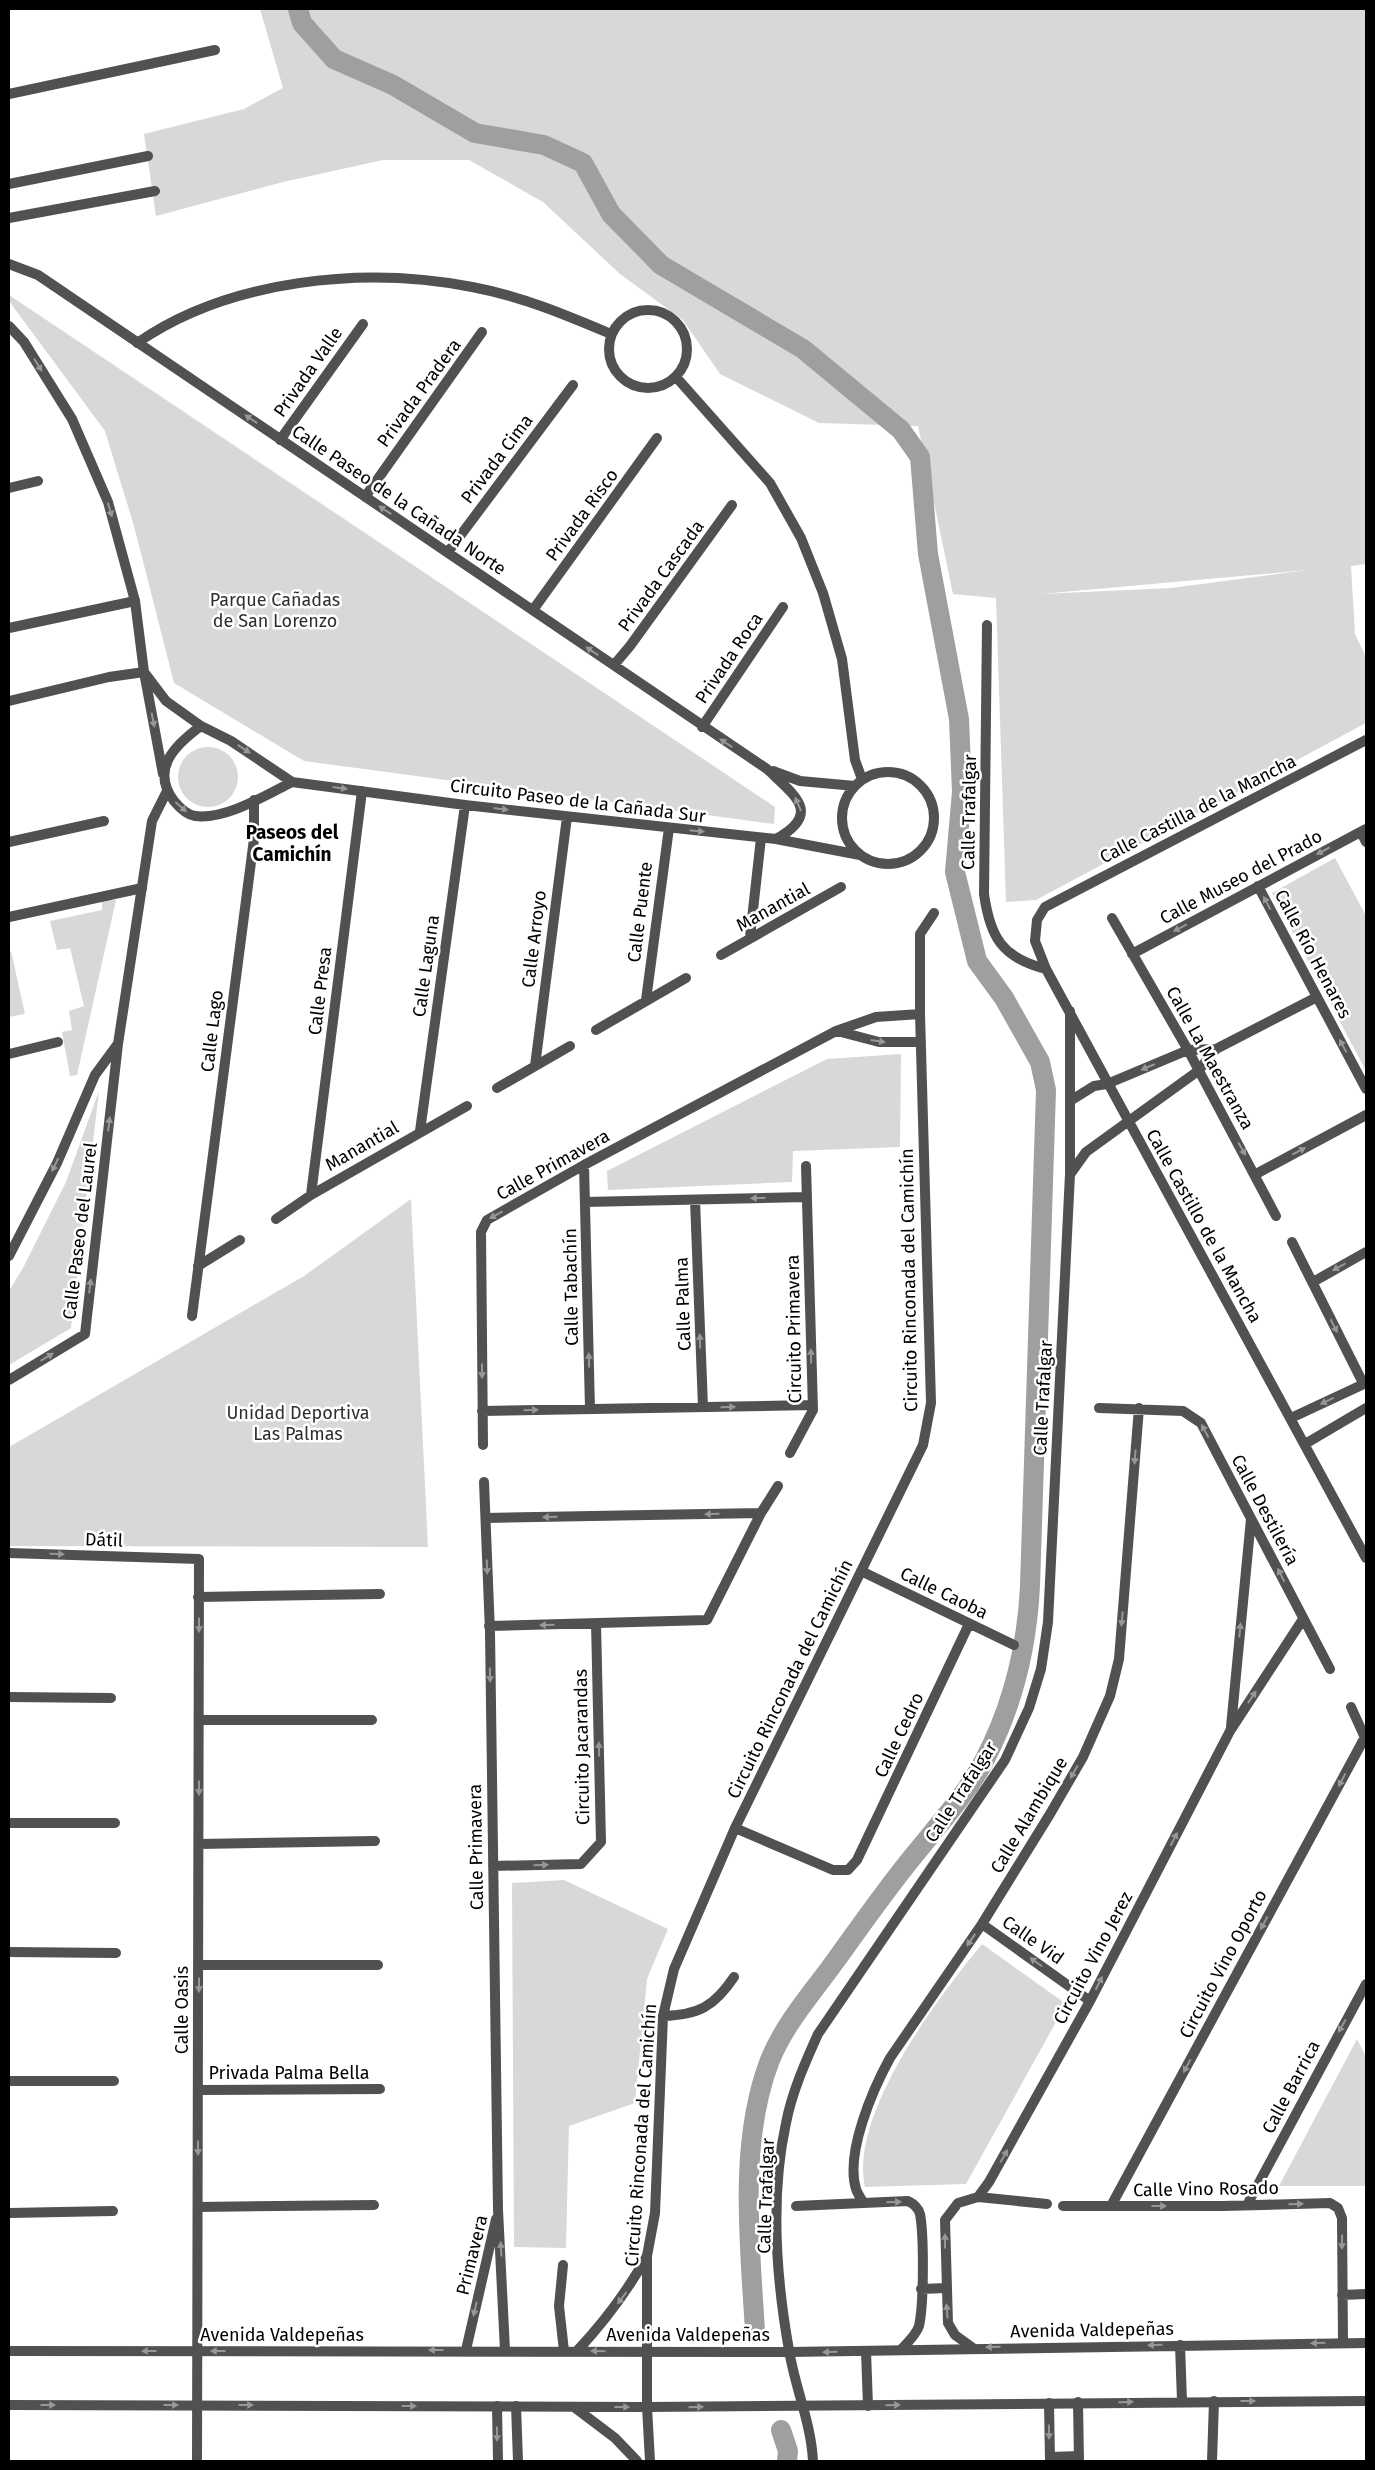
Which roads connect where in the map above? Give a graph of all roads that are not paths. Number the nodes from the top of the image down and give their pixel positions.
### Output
1 (215, 50) dead end
2 (9, 94) edge
3 (148, 156) dead end
4 (9, 184) edge
5 (155, 191) dead end
6 (9, 218) edge
7 (9, 264) edge
8 (363, 324) dead end
9 (9, 326) edge
10 (482, 332) dead end
11 (612, 334) junction
12 (137, 343) junction
13 (676, 377) junction
14 (573, 385) dead end
15 (657, 438) dead end
16 (280, 440) junction
17 (38, 481) dead end
18 (9, 488) edge
19 (364, 497) junction
20 (732, 505) dead end
21 (448, 552) junction
22 (135, 601) junction
23 (783, 607) dead end
24 (533, 610) junction
25 (987, 625) dead end
26 (9, 628) edge
27 (614, 666) junction
28 (144, 672) junction
29 (9, 701) edge
30 (201, 726) junction
31 (702, 727) junction
32 (1366, 740) edge
33 (767, 769) junction
34 (163, 774) junction
35 (292, 782) junction
36 (858, 782) junction
37 (167, 791) junction
38 (362, 791) junction
39 (254, 800) junction
40 (465, 805) junction
41 (567, 816) junction
42 (104, 821) dead end
43 (669, 828) junction
44 (1363, 830) edge
45 (761, 838) junction
46 (776, 839) junction
47 (9, 842) edge
48 (1366, 842) edge
49 (860, 855) junction
50 (1258, 886) junction
51 (842, 887) dead end
52 (142, 888) junction
53 (1046, 906) joint
54 (934, 913) dead end
55 (9, 917) edge
56 (1112, 918) dead end
57 (750, 937) junction
58 (1132, 954) junction
59 (721, 955) dead end
60 (1046, 969) junction
61 (686, 978) dead end
62 (1317, 997) junction
63 (646, 1000) junction
64 (1070, 1011) junction
65 (920, 1014) junction
66 (596, 1030) dead end
67 (836, 1030) junction
68 (58, 1042) dead end
69 (921, 1042) junction
70 (118, 1044) junction
71 (570, 1046) dead end
72 (1216, 1049) junction
73 (1188, 1050) junction
74 (9, 1054) edge
75 (534, 1066) junction
76 (1198, 1071) junction
77 (1107, 1084) junction
78 (497, 1088) dead end
79 (1366, 1090) edge
80 (1070, 1102) junction
81 (467, 1106) dead end
82 (1366, 1115) edge
83 (1129, 1122) junction
84 (420, 1131) junction
85 (584, 1165) junction
86 (806, 1166) dead end
87 (1070, 1174) junction
88 (1256, 1174) junction
89 (311, 1195) junction
90 (807, 1197) junction
91 (695, 1200) junction
92 (585, 1202) junction
93 (1276, 1216) dead end
94 (276, 1219) dead end
95 (240, 1240) dead end
96 (1292, 1242) dead end
97 (1366, 1252) edge
98 (9, 1256) edge
99 (198, 1266) junction
100 (1312, 1282) junction
101 (192, 1316) dead end
102 (9, 1380) edge
103 (1364, 1383) edge
104 (812, 1405) junction
105 (703, 1407) junction
106 (1099, 1408) dead end
107 (1139, 1408) junction
108 (1366, 1408) edge
109 (590, 1409) junction
110 (482, 1411) junction
111 (1291, 1418) junction
112 (1305, 1444) junction
113 (483, 1445) dead end
114 (790, 1453) dead end
115 (484, 1482) dead end
116 (778, 1486) dead end
117 (761, 1513) junction
118 (486, 1518) junction
119 (1251, 1519) junction
120 (9, 1553) edge
121 (1366, 1558) edge
122 (199, 1559) joint
123 (860, 1571) junction
124 (380, 1594) dead end
125 (198, 1597) junction
126 (1303, 1618) junction
127 (596, 1623) junction
128 (969, 1624) junction
129 (489, 1626) junction
130 (1014, 1645) dead end
131 (1330, 1669) dead end
132 (9, 1697) edge
133 (111, 1698) dead end
134 (1350, 1707) dead end
135 (199, 1720) junction
136 (372, 1720) dead end
137 (1230, 1731) junction
138 (1366, 1738) edge
139 (9, 1823) edge
140 (115, 1823) dead end
141 (735, 1828) junction
142 (375, 1841) dead end
143 (199, 1844) junction
144 (492, 1866) junction
145 (982, 1924) junction
146 (9, 1952) edge
147 (116, 1953) dead end
148 (199, 1965) junction
149 (378, 1965) dead end
150 (734, 1977) dead end
151 (1365, 1991) edge
152 (1090, 2001) junction
153 (663, 2016) junction
154 (9, 2081) edge
155 (114, 2081) dead end
156 (380, 2089) dead end
157 (198, 2090) junction
158 (978, 2197) junction
159 (863, 2202) junction
160 (1047, 2204) dead end
161 (374, 2205) dead end
162 (796, 2206) dead end
163 (1063, 2206) dead end
164 (1110, 2206) junction
165 (1247, 2206) junction
166 (198, 2207) junction
167 (498, 2210) junction
168 (114, 2211) dead end
169 (9, 2213) edge
170 (647, 2256) junction
171 (563, 2265) dead end
172 (946, 2288) junction
173 (921, 2289) junction
174 (1366, 2294) edge
175 (1342, 2295) junction
176 (1343, 2343) junction
177 (1366, 2343) edge
178 (1180, 2345) junction
179 (973, 2348) junction
180 (466, 2350) junction
181 (505, 2350) junction
182 (901, 2350) junction
183 (9, 2351) edge
184 (564, 2351) junction
185 (576, 2351) junction
186 (866, 2351) junction
187 (198, 2352) junction
188 (647, 2352) junction
189 (789, 2352) junction
190 (1366, 2400) edge
191 (1182, 2401) junction
192 (1214, 2401) junction
193 (1078, 2402) junction
194 (1049, 2403) junction
195 (9, 2405) edge
196 (198, 2405) junction
197 (497, 2406) junction
198 (516, 2406) junction
199 (574, 2406) junction
200 (803, 2406) junction
201 (868, 2406) junction
202 (647, 2407) junction
203 (1050, 2459) edge
204 (1079, 2459) edge
205 (198, 2461) edge
206 (498, 2461) edge
207 (518, 2461) edge
208 (637, 2461) edge
209 (650, 2461) edge
210 (813, 2461) edge
211 (1212, 2461) edge

1 - 2 street
3 - 4 street
5 - 6 street
7 - 12 street, Calle Paseo de la Cañada Norte
8 - 16 street, Privada Valle
9 -> 22 street
10 - 19 street, Privada Pradera
11 - 12 street
11 - 13 street
11 - 13 street
16 -> 12 street, Calle Paseo de la Cañada Norte
13 - 36 street
14 - 21 street, Privada Cima
15 - 24 street, Privada Risco
16 - 19 street, Calle Paseo de la Cañada Norte
17 - 18 street
21 -> 19 street, Calle Paseo de la Cañada Norte
20 - 27 street, Privada Cascada
21 - 24 street, Calle Paseo de la Cañada Norte
22 - 26 street
22 - 28 street
23 - 31 street, Privada Roca
27 -> 24 street, Calle Paseo de la Cañada Norte
25 - 60 street, Calle Trafalgar
27 - 31 street, Calle Paseo de la Cañada Norte
28 - 29 street
28 - 30 street
28 -> 34 street
30 - 34 street
30 -> 35 street
33 -> 31 street, Calle Paseo de la Cañada Norte
32 - 53 street, Calle Castilla de la Mancha
33 - 36 street, Calle Paseo de la Cañada Norte
46 -> 33 street, Calle Paseo de la Cañada Norte
34 - 37 street
35 -> 38 street, Circuito Paseo de la Cañada Sur
35 - 39 street
36 - 49 street
36 - 49 street
37 -> 39 street
37 - 52 street, Calle Paseo del Laurel
38 - 40 street, Circuito Paseo de la Cañada Sur
38 - 89 street, Calle Presa
39 - 99 street, Calle Lago
40 -> 41 street, Circuito Paseo de la Cañada Sur
40 - 84 street, Calle Laguna
41 - 43 street, Circuito Paseo de la Cañada Sur
41 - 75 street, Calle Arroyo
42 - 47 street
43 -> 45 street, Circuito Paseo de la Cañada Sur
43 - 63 street, Calle Puente
44 - 48 street
44 -> 50 street, Calle Museo del Prado
45 - 46 street, Circuito Paseo de la Cañada Sur
45 - 57 street
46 - 49 street, Circuito Paseo de la Cañada Sur
50 -> 58 street, Calle Museo del Prado
62 -> 50 street, Calle Río Henares
51 - 57 street, Manantial
52 - 55 street
52 - 70 street, Calle Paseo del Laurel
53 - 60 street, Calle Castillo de la Mancha
54 - 65 street, Circuito Rinconada del Camichín
56 - 58 street, Calle La Maestranza
57 - 59 street, Manantial
58 - 73 street, Calle La Maestranza
60 - 64 street, Calle Castillo de la Mancha
61 - 63 street
62 - 72 street
79 -> 62 street, Calle Río Henares
63 - 66 street
64 - 77 street, Calle Castillo de la Mancha
64 - 80 street, Calle Trafalgar
65 - 67 street, Calle Primavera
65 - 69 street, Circuito Rinconada del Camichín
67 -> 69 street
67 - 85 street, Calle Primavera
68 - 74 street
69 - 123 street, Circuito Rinconada del Camichín
70 -> 98 street, Calle Paseo del Laurel
102 -> 70 street, Calle Paseo del Laurel
71 - 75 street
72 - 73 street
72 - 76 street
73 - 76 street, Calle La Maestranza
73 -> 77 street
75 - 78 street
76 - 83 street
76 -> 88 street, Calle La Maestranza
77 - 80 street
77 - 83 street, Calle Castillo de la Mancha
80 - 87 street, Calle Trafalgar
81 - 84 street, Manantial
88 -> 82 street
83 - 87 street
83 - 111 street, Calle Castillo de la Mancha
84 - 89 street, Manantial
85 - 92 street, Calle Tabachín
85 -> 110 street, Calle Primavera
86 - 90 street, Circuito Primavera
87 - 189 street, Calle Trafalgar
88 - 93 street, Calle La Maestranza
89 - 94 street, Manantial
90 -> 91 street
104 -> 90 street, Circuito Primavera
91 - 92 street
105 -> 91 street, Calle Palma
109 -> 92 street, Calle Tabachín
95 - 99 street
96 - 100 street
97 -> 100 street
99 - 101 street, Calle Lago
100 -> 103 street
103 -> 111 street
105 -> 104 street
104 - 114 street, Circuito Primavera
105 - 109 street
106 - 107 street, Calle Destilería
119 -> 107 street, Calle Destilería
107 -> 145 street, Calle Alambique
108 - 112 street
110 -> 109 street
110 - 113 street, Calle Primavera
111 - 112 street, Calle Castillo de la Mancha
112 - 121 street, Calle Castillo de la Mancha
115 - 118 street, Calle Primavera
116 - 117 street
117 -> 118 street
117 - 127 street
118 -> 129 street, Calle Primavera
126 -> 119 street, Calle Destilería
137 -> 119 street, Circuito Vino Jerez
120 -> 122 street, Dátil
122 - 125 street, Calle Oasis
123 - 128 street, Calle Caoba
123 - 141 street, Circuito Rinconada del Camichín
124 - 125 street
125 -> 135 street, Calle Oasis
126 - 131 street, Calle Destilería
137 -> 126 street, Circuito Vino Jerez
127 -> 129 street
144 -> 127 street, Circuito Jacarandas
128 - 130 street, Calle Caoba
128 - 141 street, Calle Cedro
129 -> 144 street, Calle Primavera
132 - 133 street
134 - 138 street
135 - 136 street
135 -> 143 street, Calle Oasis
152 -> 137 street, Circuito Vino Jerez
138 -> 164 street, Circuito Vino Oporto
139 - 140 street
141 - 153 street, Circuito Rinconada del Camichín
142 - 143 street
143 - 148 street, Calle Oasis
144 - 167 street, Calle Primavera
152 -> 145 street, Calle Vid
145 -> 159 street, Calle Alambique
146 - 147 street
148 - 149 street
148 -> 157 street, Calle Oasis
150 - 153 street
151 -> 165 street, Calle Barrica
158 -> 152 street, Circuito Vino Jerez
153 - 170 street, Circuito Rinconada del Camichín
154 - 155 street
156 - 157 street, Privada Palma Bella
157 -> 166 street, Calle Oasis
158 - 160 street
172 -> 158 street
159 - 162 street
159 -> 173 street
161 - 166 street
163 - 164 street, Calle Vino Rosado
164 -> 165 street, Calle Vino Rosado
165 -> 175 street, Calle Vino Rosado
166 - 187 street, Calle Oasis
167 -> 180 street, Primavera
181 -> 167 street, Primavera
168 - 169 street
170 -> 185 street
170 - 188 street, Circuito Rinconada del Camichín
171 - 184 street
172 - 173 street
179 -> 172 street
173 - 182 street
174 - 175 street
175 - 176 street
176 - 177 street, Avenida Valdepeñas
176 -> 178 street, Avenida Valdepeñas
178 -> 179 street, Avenida Valdepeñas
178 - 191 street
179 - 182 street, Avenida Valdepeñas
180 - 181 street, Avenida Valdepeñas
180 -> 187 street, Avenida Valdepeñas
181 - 184 street, Avenida Valdepeñas
182 - 186 street, Avenida Valdepeñas
187 -> 183 street, Avenida Valdepeñas
184 - 185 street, Avenida Valdepeñas
188 -> 185 street, Avenida Valdepeñas
186 -> 189 street, Avenida Valdepeñas
186 - 201 street
187 - 196 street, Calle Oasis
188 - 189 street, Avenida Valdepeñas
188 - 202 street, Circuito Rinconada del Camichín
189 - 200 street, Calle Trafalgar
192 -> 190 street
191 - 192 street
193 -> 191 street
192 - 211 street
193 - 194 street
193 - 204 street
201 -> 194 street
194 -> 203 street
195 -> 196 street
196 -> 197 street
196 - 205 street, Calle Oasis
197 - 198 street
197 -> 206 street
198 - 199 street
198 - 207 street
199 -> 202 street
199 - 208 street
200 - 201 street
202 -> 200 street
200 - 210 street, Calle Trafalgar
202 - 209 street, Circuito Rinconada del Camichín
203 - 204 street

